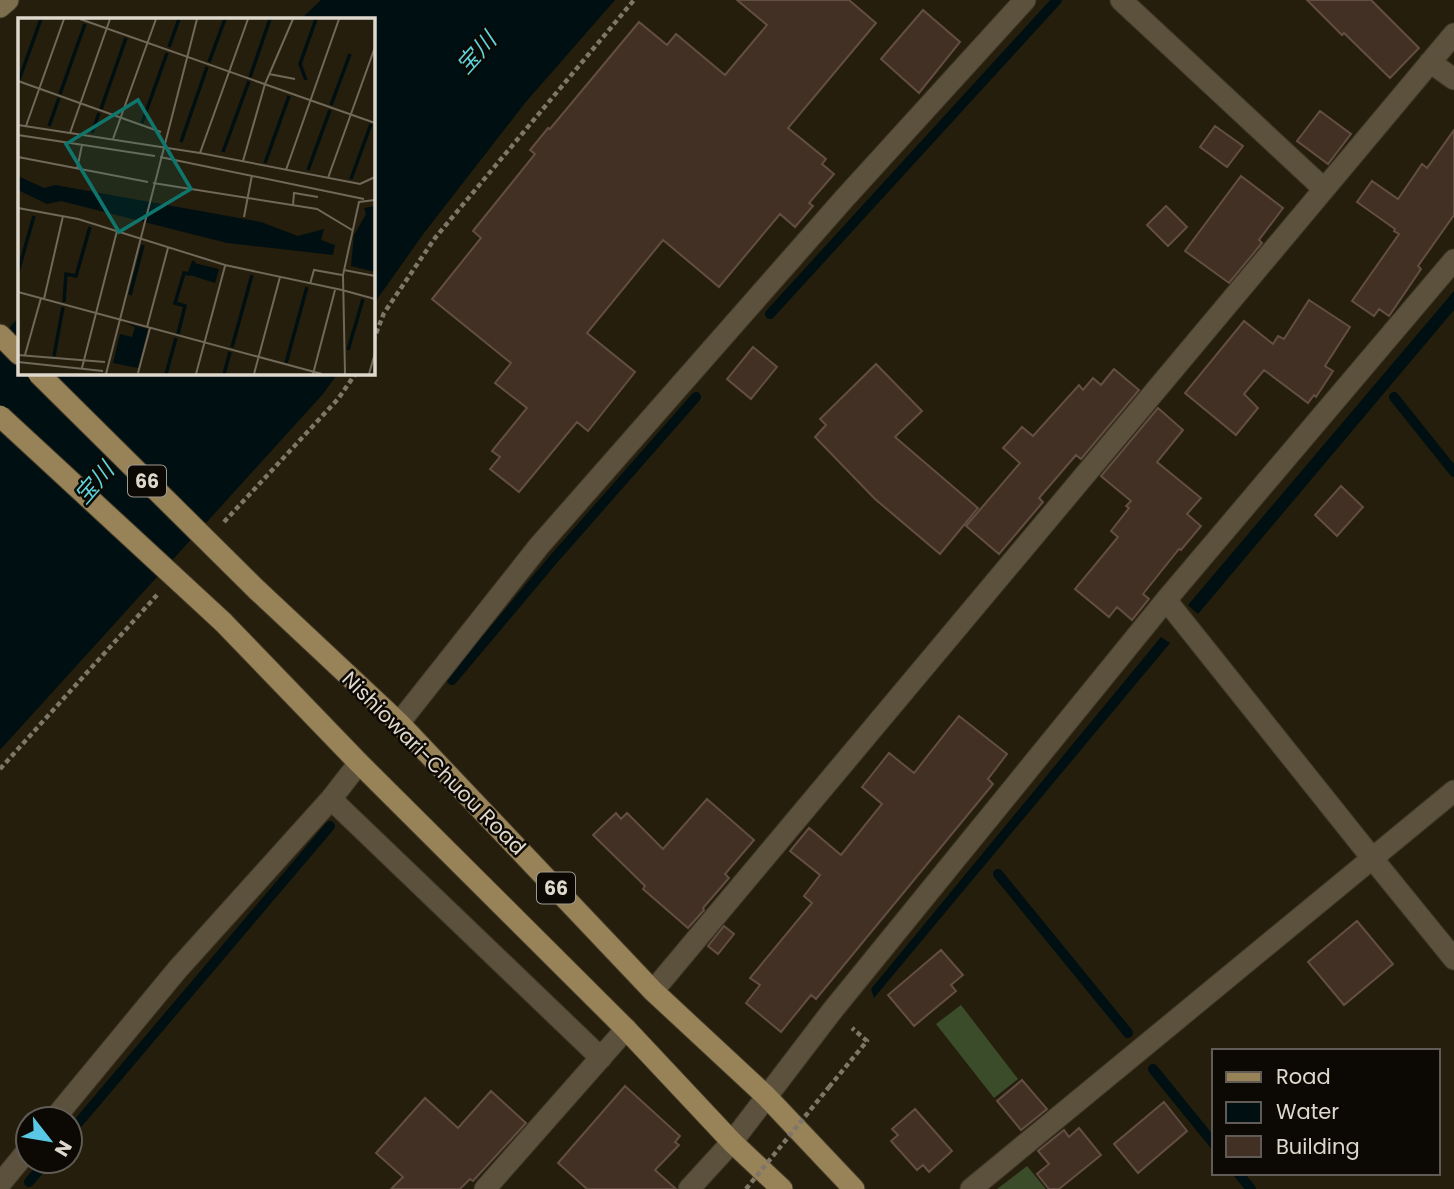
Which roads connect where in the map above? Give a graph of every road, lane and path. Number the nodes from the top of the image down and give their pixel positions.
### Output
1 (8, 0) edge
2 (634, 0) edge
3 (1025, 0) edge
4 (1121, 0) edge
5 (0, 7) edge
6 (1454, 34) edge
7 (1430, 62) junction
8 (1454, 79) edge
9 (1324, 189) junction
10 (1454, 260) edge
11 (0, 335) edge
12 (374, 338) edge
13 (18, 353) edge
14 (39, 374) edge
15 (355, 374) edge
16 (0, 416) edge
17 (223, 523) dead end
18 (158, 595) dead end
19 (1166, 600) junction
20 (399, 723) junction
21 (359, 763) junction
22 (0, 769) edge
23 (1454, 791) edge
24 (331, 799) junction
25 (1371, 858) junction
26 (1454, 959) edge
27 (653, 991) junction
28 (626, 1029) junction
29 (862, 1046) dead end
30 (601, 1058) junction
31 (766, 1096) junction
32 (66, 1105) edge
33 (733, 1142) junction
34 (14, 1167) edge
35 (0, 1184) edge
36 (485, 1189) edge
37 (689, 1189) edge
38 (746, 1189) edge
39 (782, 1189) edge
40 (854, 1189) edge
41 (971, 1189) edge

1 - 5 main road
2 - 12 path
3 - 20 street
4 - 9 street
6 - 7 street
7 - 8 street
7 - 9 street
9 - 27 street
10 - 19 street
11 - 13 main road
14 - 20 main road, Nishiowari-Chuou Road / 66, bridge
15 - 17 path
16 - 21 main road, 66, bridge
18 - 22 path
19 - 25 street
19 - 31 street
20 - 27 main road, Nishiowari-Chuou Road / 66
21 - 24 street
21 - 28 main road, 66
23 - 25 street
24 - 30 street
24 - 32 street
25 - 26 street
25 - 41 street
27 - 31 main road, Nishiowari-Chuou Road / 66
28 - 30 street
28 - 33 main road, 66
29 - 38 path, bridge
30 - 36 street
31 - 33 street
31 - 40 main road, Nishiowari-Chuou Road / 66
33 - 37 street
33 - 39 main road, 66
34 - 35 street

